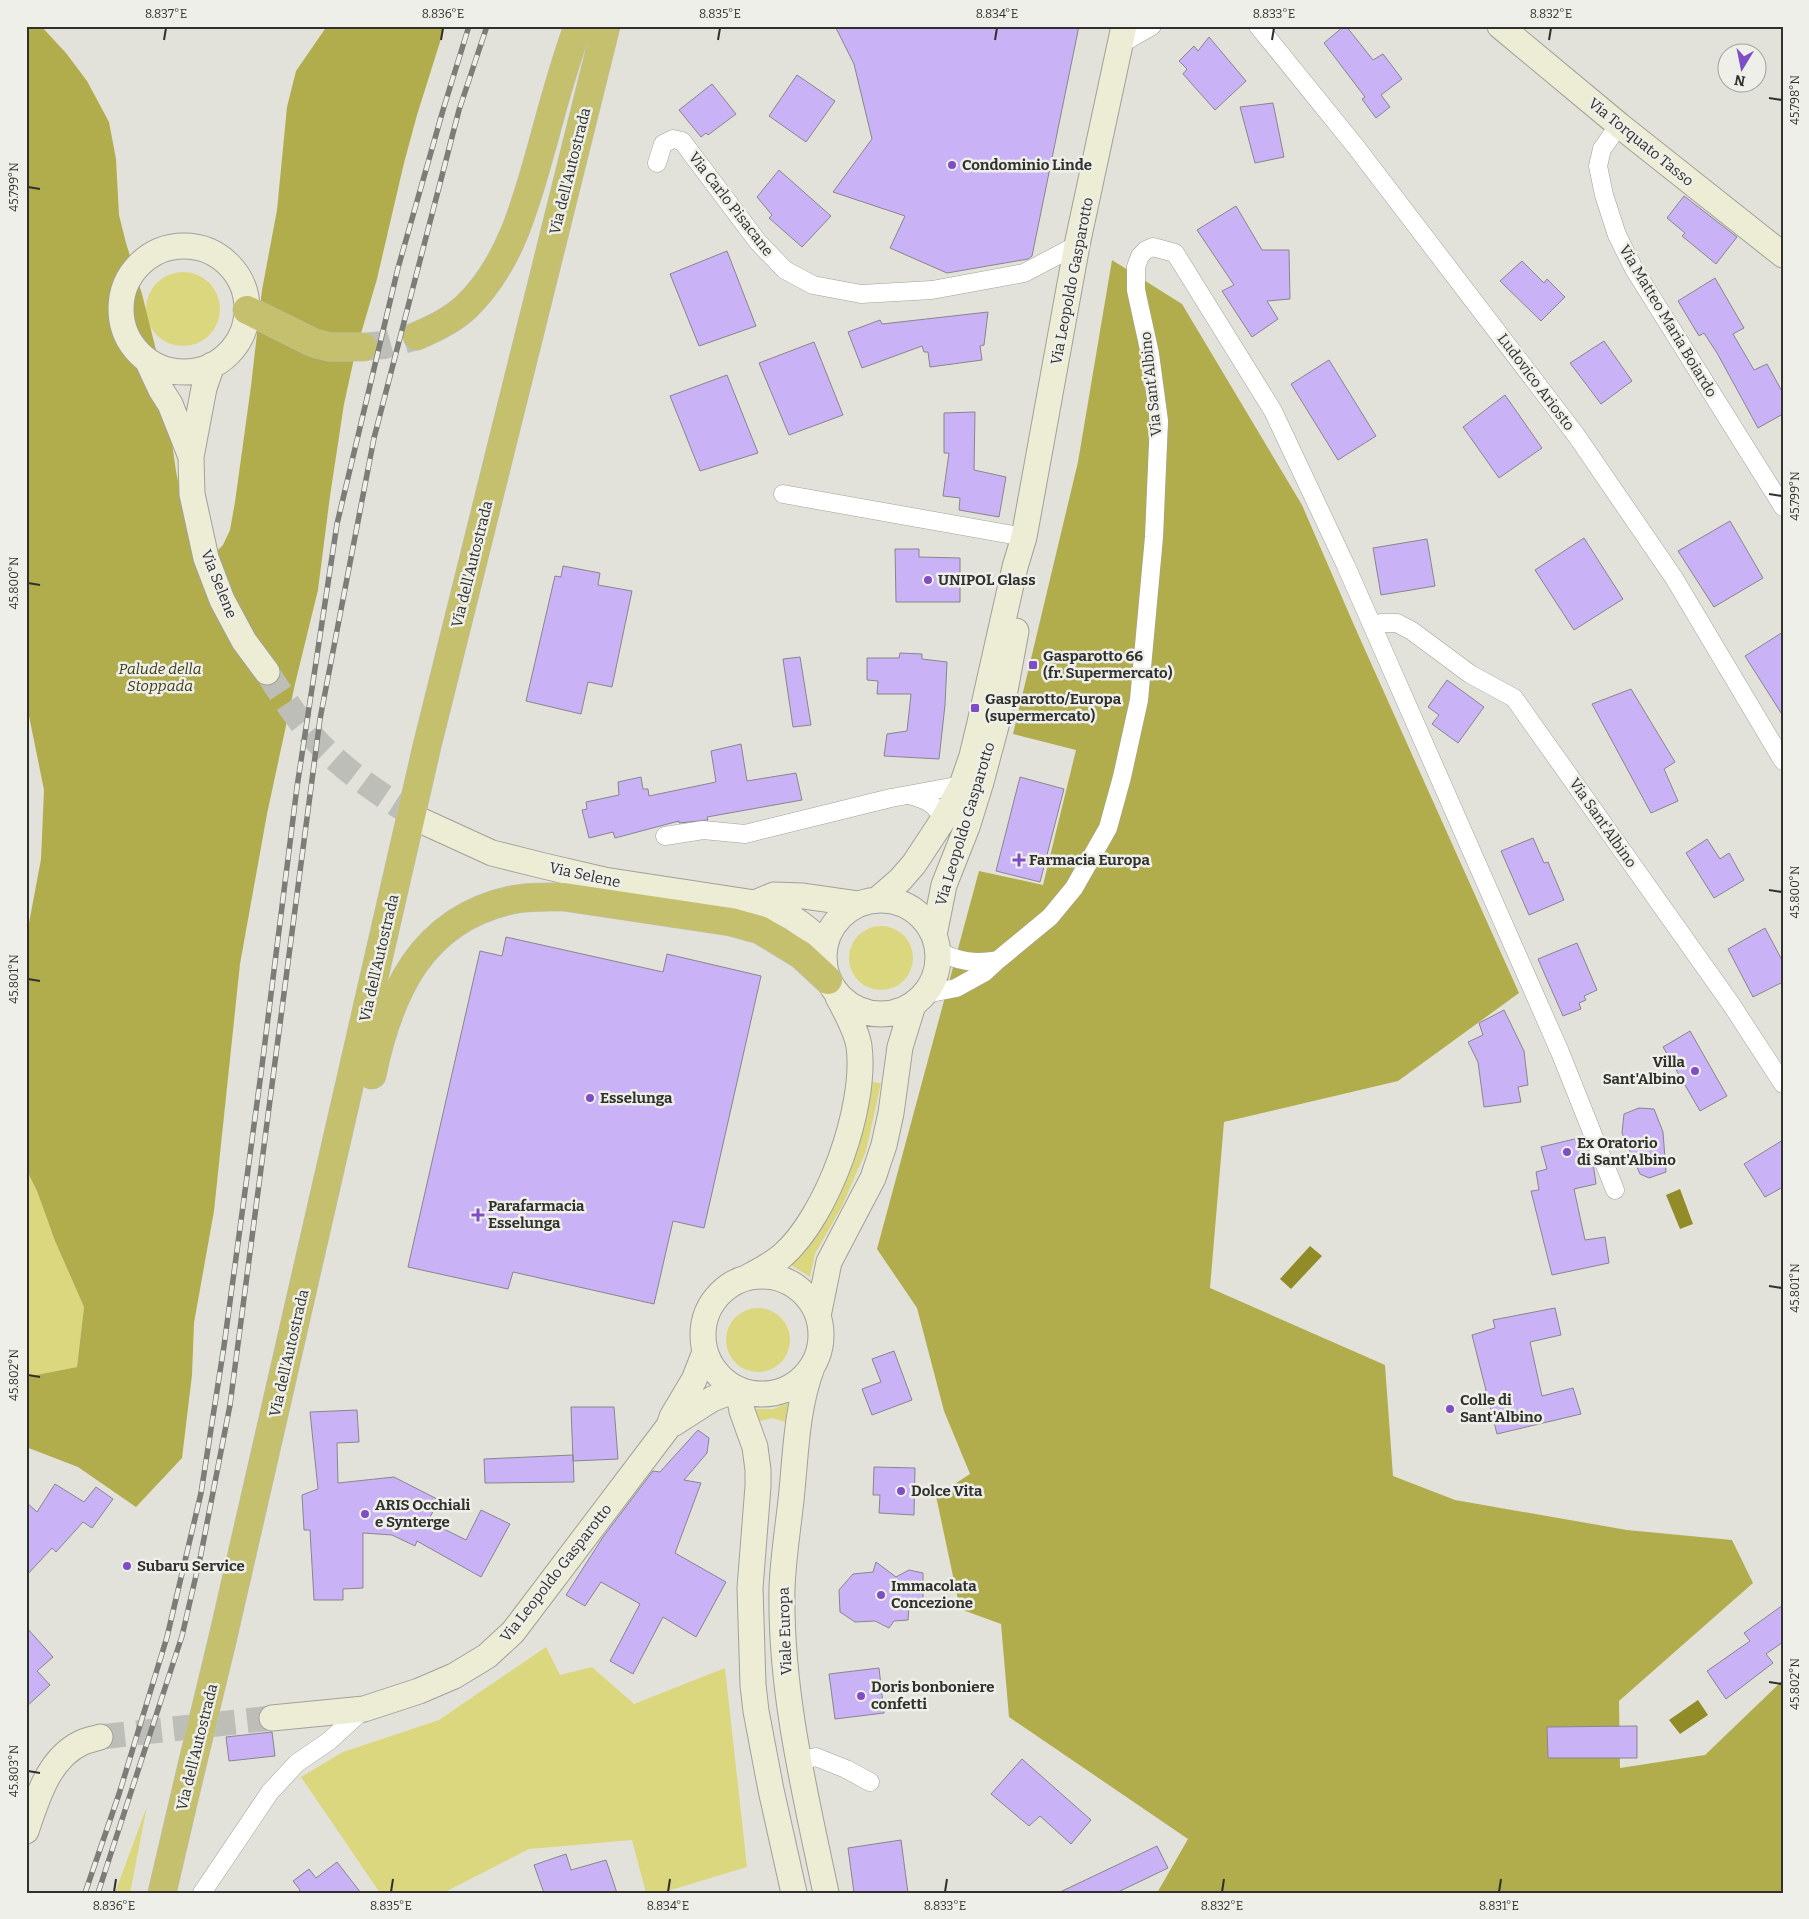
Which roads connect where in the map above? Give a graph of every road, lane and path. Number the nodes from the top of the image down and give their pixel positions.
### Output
1 (578, 26) edge
2 (606, 26) edge
3 (1152, 26) edge
4 (1258, 26) edge
5 (1500, 26) edge
6 (1121, 36) edge
7 (1619, 125) junction
8 (657, 163) dead end
9 (1077, 245) junction
10 (1783, 255) edge
11 (247, 310) junction
12 (417, 336) tunnel mouth
13 (363, 347) tunnel mouth
14 (147, 360) junction
15 (212, 365) junction
16 (191, 457) junction
17 (783, 494) dead end
18 (1783, 508) edge
19 (1024, 537) junction
20 (1373, 627) junction
21 (268, 672) tunnel mouth
22 (1783, 761) edge
23 (962, 785) junction
24 (908, 794) junction
25 (943, 820) junction
26 (422, 821) tunnel mouth
27 (665, 836) dead end
28 (868, 902) junction
29 (755, 903) junction
30 (936, 943) junction
31 (825, 944) junction
32 (998, 960) junction
33 (832, 986) junction
34 (919, 999) junction
35 (1783, 1084) edge
36 (1615, 1190) dead end
37 (744, 1279) junction
38 (305, 1284) junction
39 (818, 1316) junction
40 (705, 1352) junction
41 (812, 1367) junction
42 (738, 1389) junction
43 (669, 1426) junction
44 (364, 1709) junction
45 (272, 1718) tunnel mouth
46 (100, 1737) tunnel mouth
47 (798, 1761) junction
48 (870, 1782) dead end
49 (26, 1830) edge
50 (162, 1893) edge
51 (202, 1893) edge
52 (794, 1893) edge
53 (826, 1893) edge

1 - 12 highway
2 - 38 highway, Via dell'Autostrada
3 - 6 street
4 - 22 street, Ludovico Ariosto
5 - 7 main road, Via Torquato Tasso
6 - 9 main road, Via Leopoldo Gasparotto
7 - 10 main road, Via Torquato Tasso
7 - 18 street, Via Matteo Maria Boiardo
8 - 9 street, Via Carlo Pisacane
9 - 19 main road, Via Leopoldo Gasparotto
11 - 13 highway
11 - 14 main road, Via Selene
11 - 15 main road, Via Selene
14 - 15 main road, Via Selene
14 - 16 main road, Via Selene
15 - 16 main road, Via Selene
16 - 21 main road, Via Selene
17 - 19 street
19 - 23 main road, Via Leopoldo Gasparotto
19 - 30 main road, Via Leopoldo Gasparotto
20 - 32 street, Via Sant'Albino
20 - 35 street, Via Sant'Albino
20 - 36 street, Via Sant'Albino
23 - 24 street
23 - 25 main road, Via Leopoldo Gasparotto
24 - 25 street
24 - 27 street
25 - 28 main road, Via Leopoldo Gasparotto
26 - 29 main road, Via Selene
28 - 29 main road, Via Selene
28 - 30 main road, Via Leopoldo Gasparotto
28 - 31 main road, Via Leopoldo Gasparotto
29 - 31 main road, Via Selene
30 - 32 street
30 - 34 main road, Via Leopoldo Gasparotto
31 - 33 main road, Via Leopoldo Gasparotto
32 - 34 street, Via Sant'Albino
33 - 34 main road
33 - 37 main road, Via Leopoldo Gasparotto
33 - 38 highway
34 - 39 main road, Via Leopoldo Gasparotto
37 - 39 main road, Via Leopoldo Gasparotto
37 - 40 main road, Via Leopoldo Gasparotto
38 - 50 highway, Via dell'Autostrada, bridge
39 - 41 main road, Via Leopoldo Gasparotto
40 - 42 main road, Via Leopoldo Gasparotto
40 - 43 main road, Via Leopoldo Gasparotto
41 - 42 main road, Via Leopoldo Gasparotto
41 - 47 main road, Viale Europa
42 - 43 main road, Via Leopoldo Gasparotto
42 - 52 main road
43 - 44 main road, Via Leopoldo Gasparotto
44 - 45 main road, Via Leopoldo Gasparotto
44 - 51 street
46 - 49 main road
47 - 48 street
47 - 53 main road, Viale Europa

